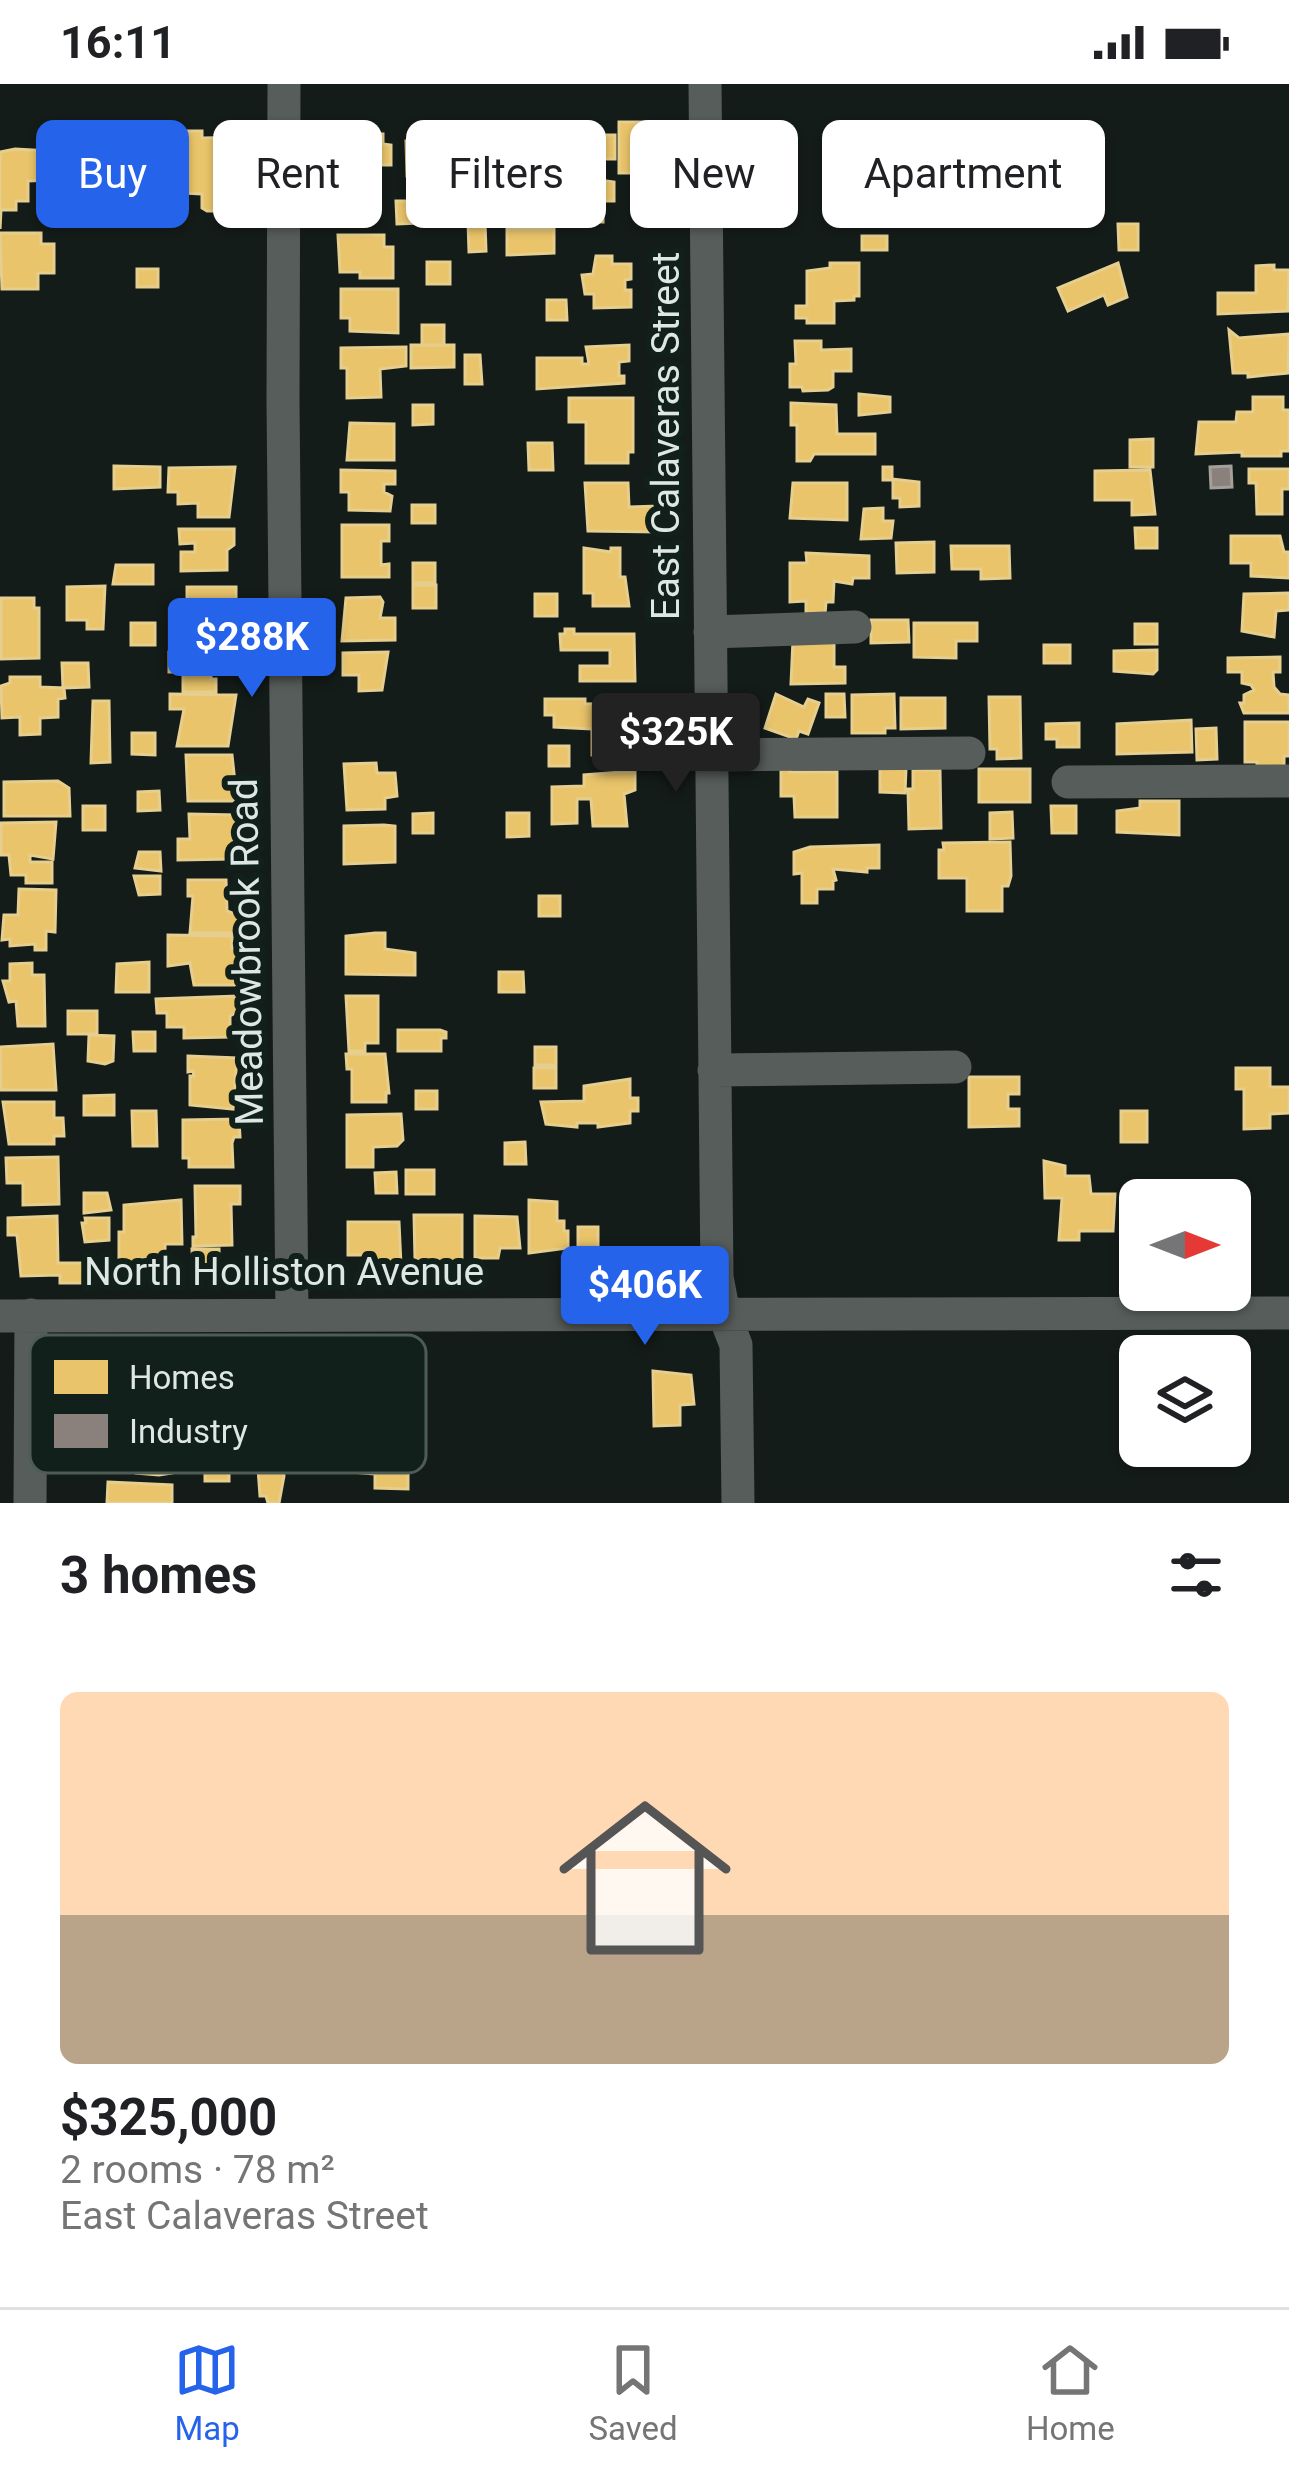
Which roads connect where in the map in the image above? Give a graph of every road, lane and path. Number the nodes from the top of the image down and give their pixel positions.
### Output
1 (284, 84) edge
2 (705, 84) edge
3 (855, 627) dead end
4 (710, 632) junction
5 (969, 753) dead end
6 (710, 754) junction
7 (1068, 782) dead end
8 (1289, 782) edge
9 (955, 1067) dead end
10 (714, 1070) junction
11 (1289, 1313) edge
12 (724, 1314) junction
13 (292, 1315) junction
14 (15, 1316) edge
15 (30, 1503) edge
16 (738, 1503) edge

1 - 13 street, Meadowbrook Road
2 - 4 street, East Calaveras Street
3 - 4 street
4 - 6 street, East Calaveras Street
5 - 6 street
6 - 10 street, East Calaveras Street
7 - 8 street
9 - 10 street
10 - 12 street, East Calaveras Street
11 - 12 street, North Holliston Avenue
12 - 13 street, North Holliston Avenue
12 - 16 street, East Calaveras Street
13 - 14 street, North Holliston Avenue
14 - 15 street

